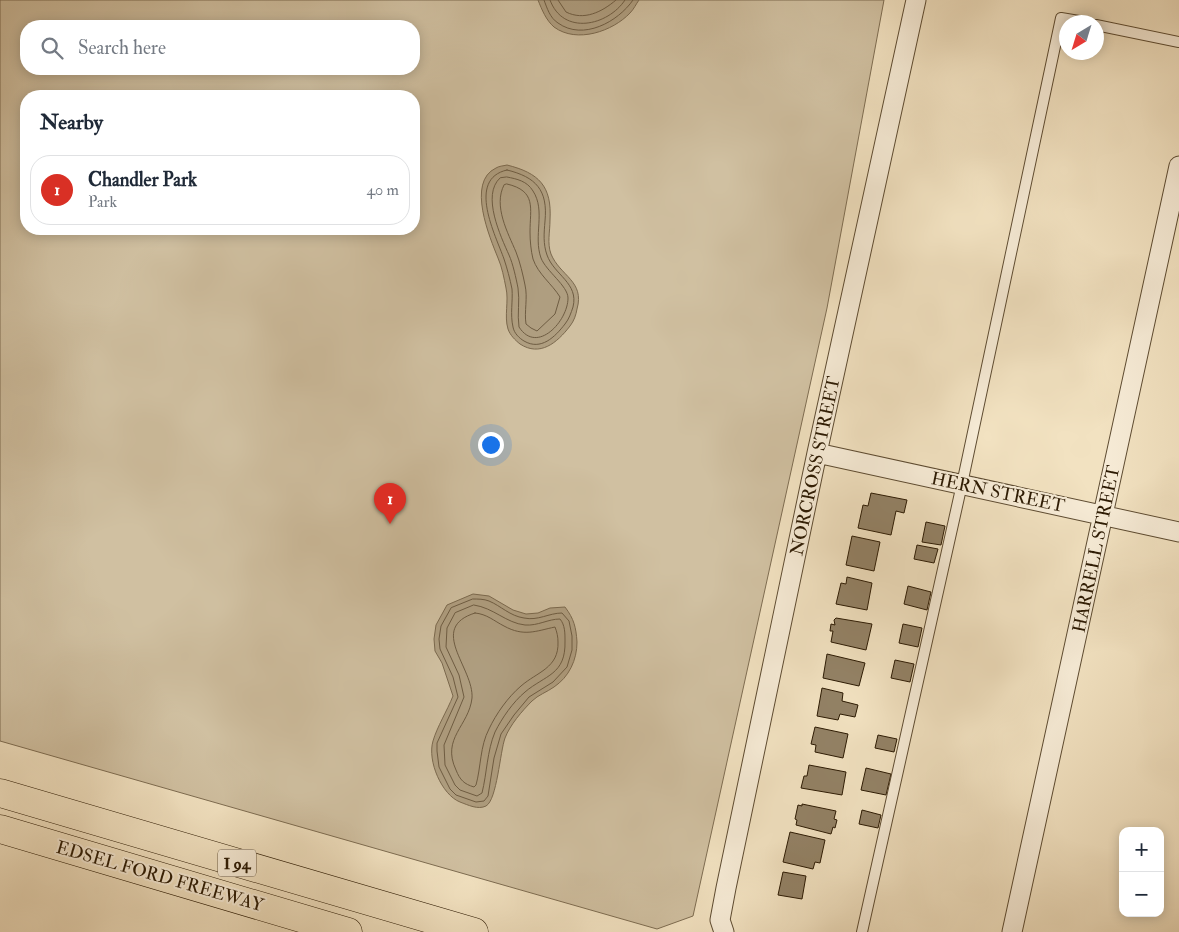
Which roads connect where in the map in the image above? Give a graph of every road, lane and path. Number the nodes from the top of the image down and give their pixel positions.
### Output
1 (916, 0) edge
2 (1059, 27) edge
3 (1104, 27) edge
4 (1179, 42) edge
5 (1179, 166) edge
6 (817, 453) junction
7 (962, 484) junction
8 (1103, 516) junction
9 (1179, 532) edge
10 (0, 793) edge
11 (0, 830) edge
12 (348, 932) edge
13 (474, 932) edge
14 (724, 932) edge
15 (862, 932) edge
16 (1012, 932) edge

1 - 6 street, NORCROSS STREET
2 - 7 lane
3 - 4 lane
5 - 8 street, HARRELL STREET
6 - 7 street, HERN STREET
6 - 14 street, NORCROSS STREET
7 - 8 street, HERN STREET
7 - 15 lane
8 - 9 street, HERN STREET
8 - 16 street, HARRELL STREET
10 - 13 highway, EDSEL FORD FREEWAY / I 94
11 - 12 highway, EDSEL FORD FREEWAY / I 94

